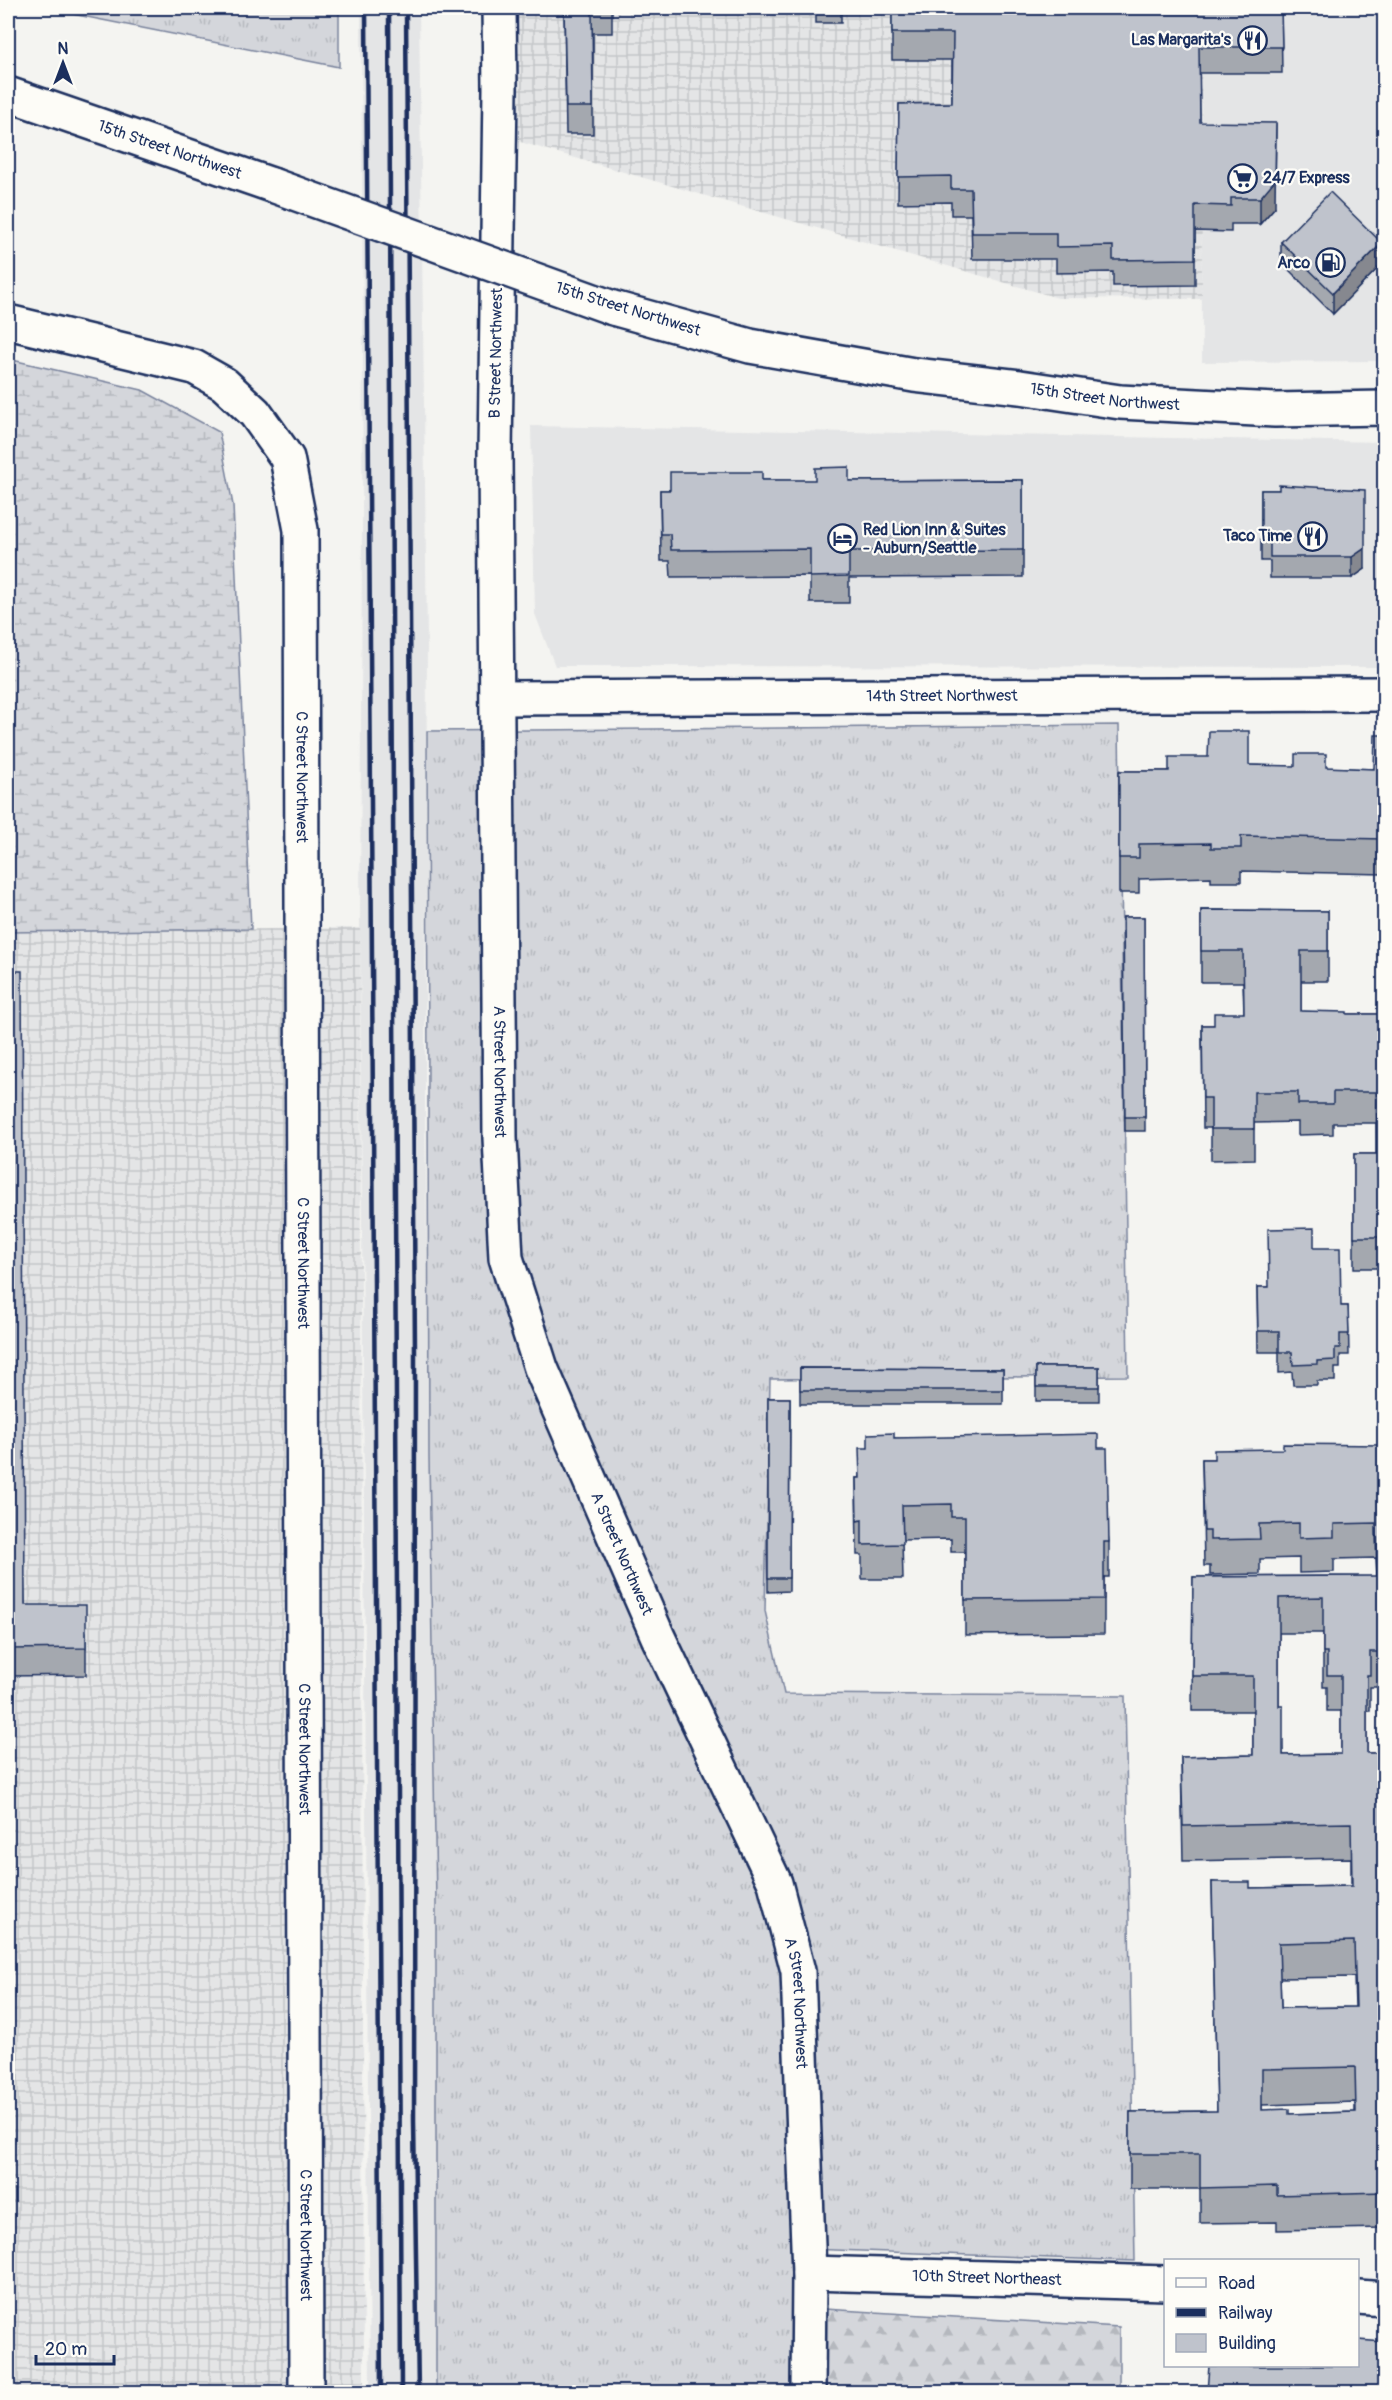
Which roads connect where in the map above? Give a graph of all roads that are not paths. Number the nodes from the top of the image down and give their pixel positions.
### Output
1 (499, 8) edge
2 (8, 94) edge
3 (8, 322) edge
4 (1384, 408) edge
5 (1384, 694) edge
6 (498, 698) junction
7 (809, 2273) junction
8 (1164, 2283) edge
9 (1359, 2297) edge
10 (1384, 2299) edge
11 (306, 2392) edge
12 (808, 2392) edge

1 - 6 street, B Street Northwest
2 - 4 street, 15th Street Northwest, bridge
3 - 11 street, C Street Northwest
5 - 6 street, 14th Street Northwest
6 - 7 street, A Street Northwest
7 - 8 street, 10th Street Northeast
7 - 12 street, A Street Northwest
9 - 10 street

